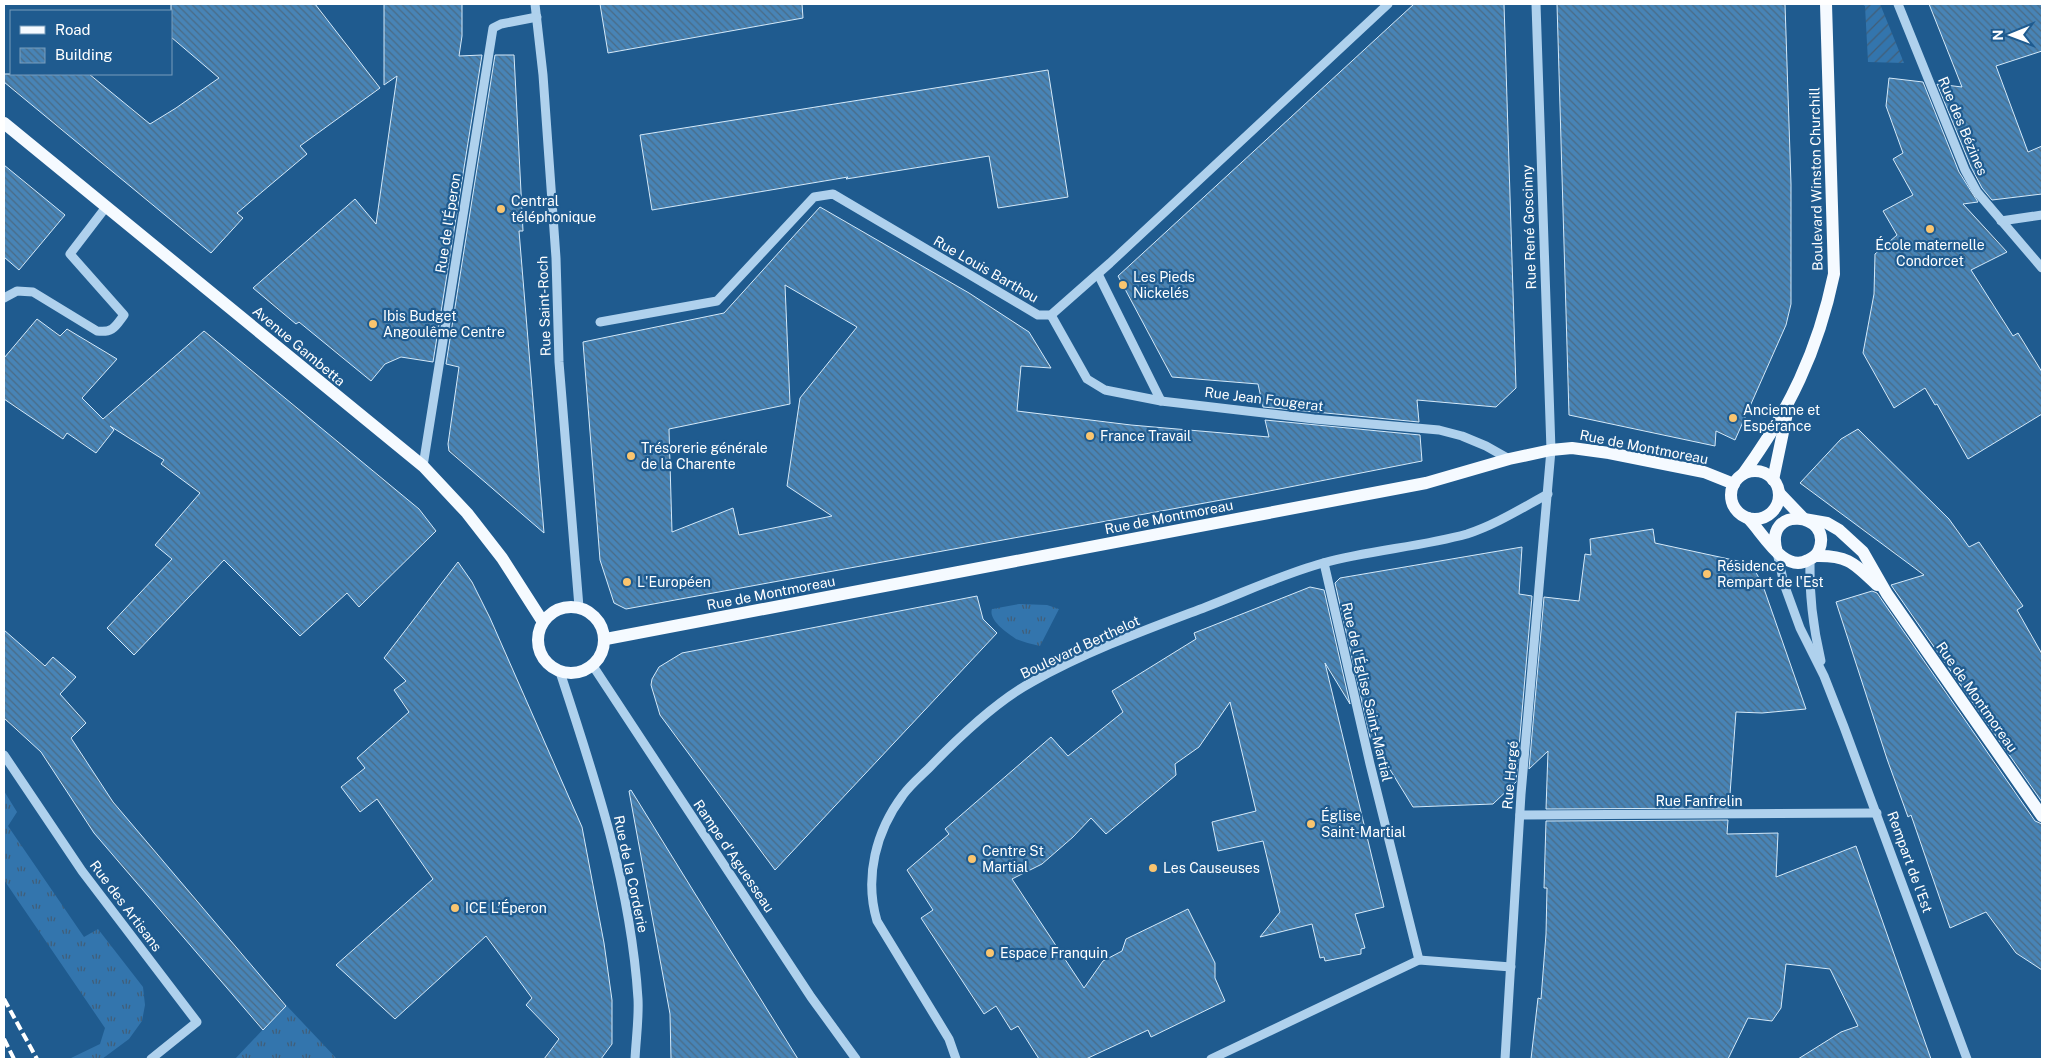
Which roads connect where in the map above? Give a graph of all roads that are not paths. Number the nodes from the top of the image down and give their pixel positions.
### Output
1 (535, 4) edge
2 (1388, 4) edge
3 (1536, 4) edge
4 (1826, 4) edge
5 (1898, 4) edge
6 (537, 17) junction
7 (4, 123) edge
8 (106, 207) junction
9 (2042, 215) edge
10 (2001, 220) junction
11 (2042, 268) edge
12 (1098, 274) junction
13 (4, 298) edge
14 (1051, 315) junction
15 (600, 322) dead end
16 (1161, 400) junction
17 (1788, 405) junction
18 (1551, 450) junction
19 (1509, 458) junction
20 (423, 466) junction
21 (1743, 474) junction
22 (1773, 480) junction
23 (1734, 484) junction
24 (1779, 493) junction
25 (1548, 494) junction
26 (1748, 518) junction
27 (1804, 519) junction
28 (1777, 552) junction
29 (1812, 558) junction
30 (1324, 563) junction
31 (1887, 594) junction
32 (579, 607) junction
33 (543, 622) junction
34 (606, 639) junction
35 (593, 666) junction
36 (560, 672) junction
37 (1824, 676) junction
38 (4, 755) edge
39 (1877, 813) junction
40 (1520, 815) junction
41 (2042, 816) edge
42 (1419, 960) junction
43 (1511, 968) junction
44 (151, 1059) edge
45 (635, 1059) edge
46 (856, 1059) edge
47 (956, 1059) edge
48 (1210, 1059) edge
49 (1505, 1059) edge
50 (1967, 1059) edge

1 - 6 street, Rue Saint-Roch
2 - 12 street, Rue Louis Barthou
3 - 18 street, Rue René Goscinny
4 - 17 main road, Boulevard Winston Churchill
5 - 10 street, Rue des Bézines
6 - 20 street, Rue de l'Éperon
6 - 32 street, Rue Saint-Roch
7 - 8 main road, Avenue Gambetta
8 - 13 street
8 - 20 main road, Avenue Gambetta
9 - 10 street
10 - 11 street, Rue des Bézines
12 - 14 street, Rue Louis Barthou
12 - 16 street
14 - 15 street, Rue Louis Barthou
14 - 16 street, Rue Jean Fougerat
16 - 19 street, Rue Jean Fougerat
17 - 21 main road, Boulevard Winston Churchill
17 - 22 main road, Boulevard Winston Churchill
18 - 19 main road, Rue de Montmoreau
18 - 23 main road, Rue de Montmoreau
18 - 25 street, Rue René Goscinny
19 - 34 main road, Rue de Montmoreau
20 - 33 main road, Avenue Gambetta
21 - 22 main road
21 - 23 main road
22 - 24 main road
23 - 26 main road
24 - 26 main road
24 - 27 main road
25 - 30 street, Boulevard Berthelot
25 - 40 street, Rue Hergé
26 - 28 main road
27 - 28 main road
27 - 29 main road
27 - 31 main road, Rue de Montmoreau
28 - 29 main road
28 - 37 street, Rempart de l'Est
29 - 31 main road, Rue de Montmoreau
29 - 37 street, Rempart de l'Est
30 - 42 street, Rue de l'Église Saint-Martial
30 - 47 street, Boulevard Berthelot
31 - 41 main road, Rue de Montmoreau
32 - 33 main road
32 - 34 main road
33 - 36 main road
34 - 35 main road
35 - 36 main road
35 - 46 street, Rampe d'Aguesseau
36 - 45 street, Rue de la Corderie
37 - 39 street, Rempart de l'Est
38 - 44 street, Rue des Artisans
39 - 40 street, Rue Fanfrelin
39 - 50 street, Rempart de l'Est
40 - 43 street, Rue Hergé
42 - 43 street
42 - 48 street
43 - 49 street, Rue Hergé

